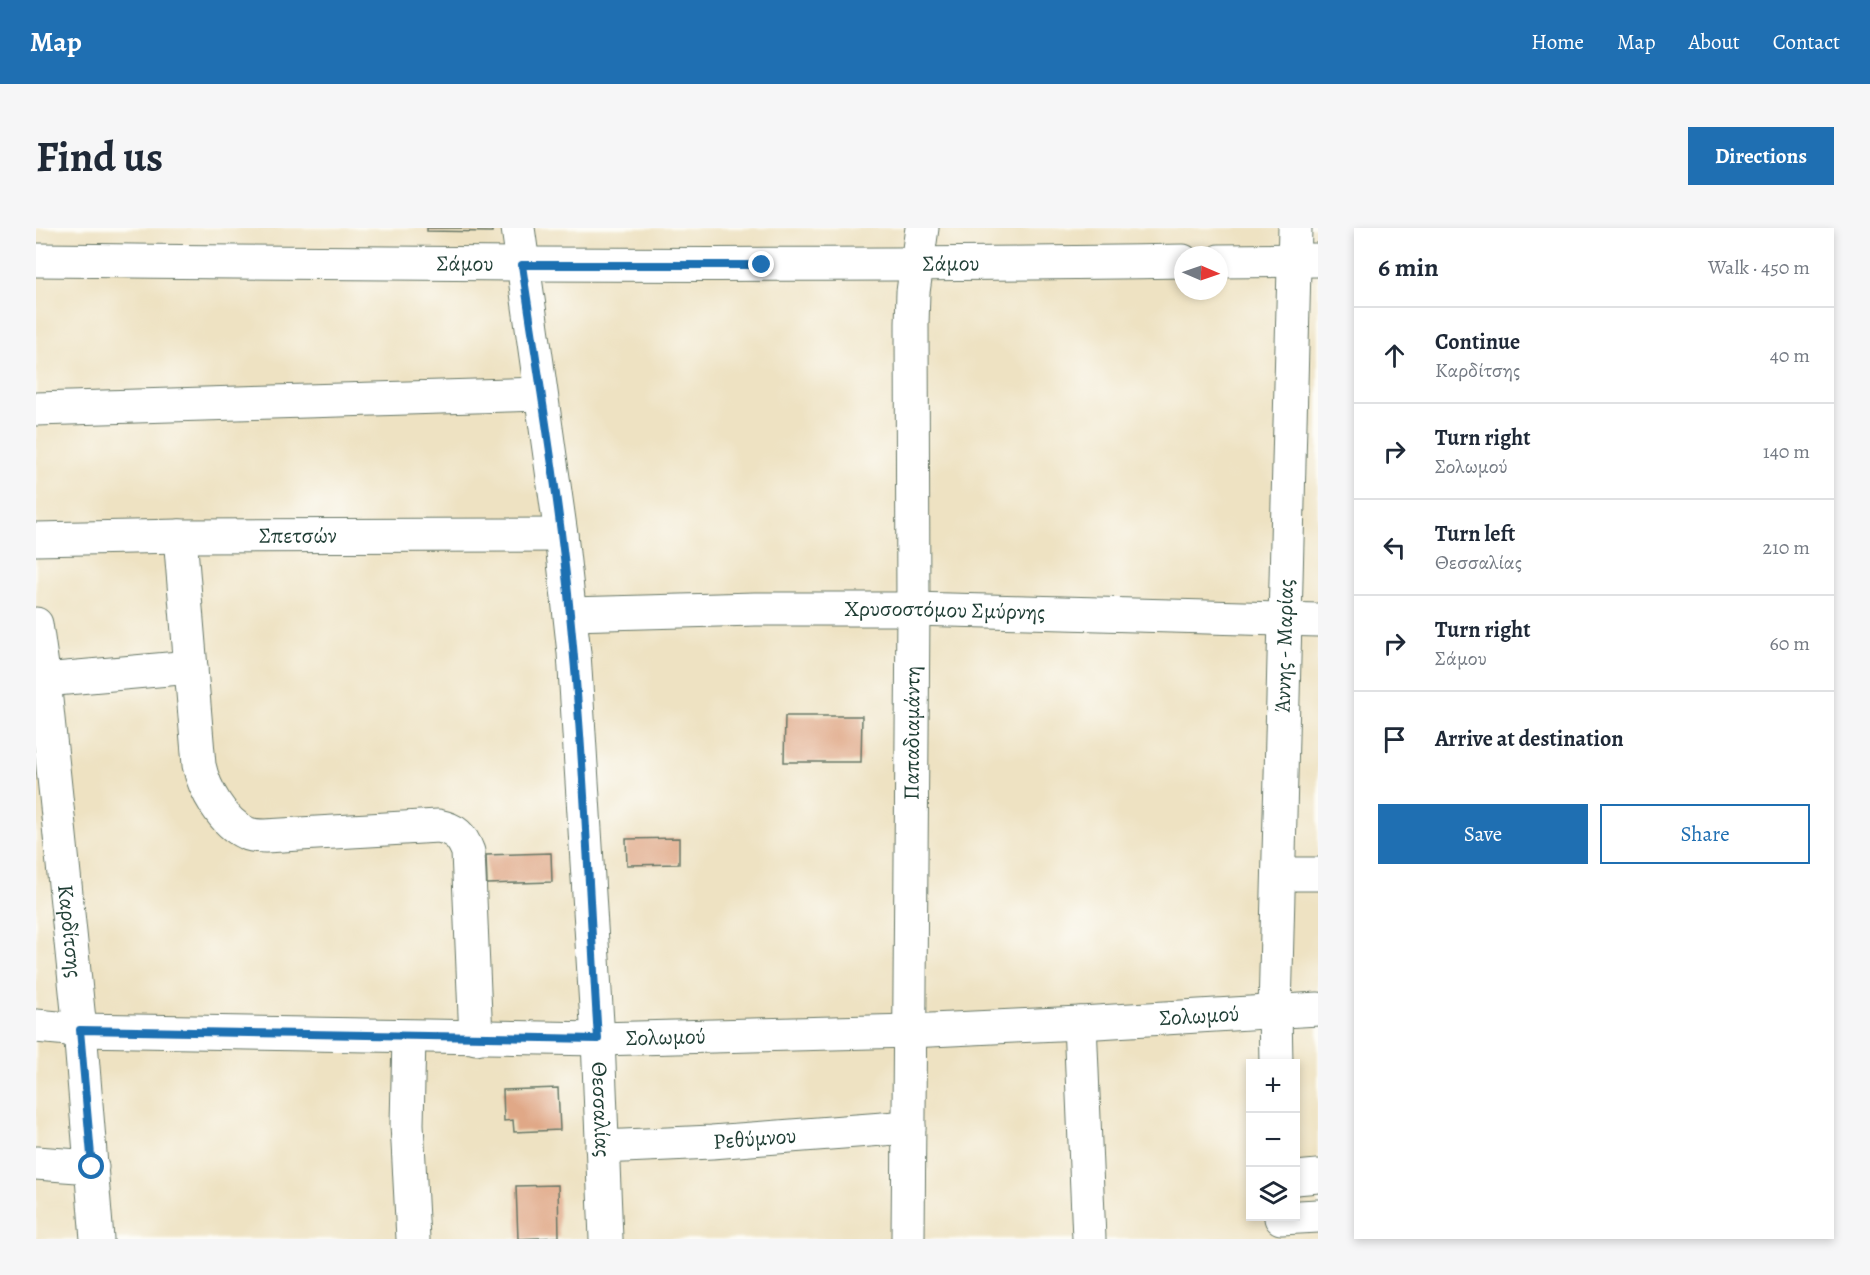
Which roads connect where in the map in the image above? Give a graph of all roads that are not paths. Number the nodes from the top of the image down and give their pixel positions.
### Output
1 (518, 228) edge
2 (922, 228) edge
3 (1302, 249) edge
4 (36, 260) edge
5 (1228, 260) edge
6 (1174, 261) edge
7 (522, 265) junction
8 (916, 265) junction
9 (540, 394) junction
10 (36, 409) edge
11 (561, 535) junction
12 (180, 536) junction
13 (36, 539) edge
14 (913, 609) junction
15 (570, 614) junction
16 (1286, 619) junction
17 (1318, 620) edge
18 (36, 624) edge
19 (191, 667) junction
20 (44, 680) junction
21 (1279, 874) junction
22 (1318, 874) edge
23 (1318, 1009) edge
24 (1275, 1011) junction
25 (1080, 1023) junction
26 (36, 1026) edge
27 (80, 1030) junction
28 (910, 1031) junction
29 (409, 1037) junction
30 (476, 1038) junction
31 (598, 1039) junction
32 (1276, 1059) edge
33 (909, 1126) junction
34 (602, 1147) junction
35 (36, 1163) edge
36 (92, 1167) junction
37 (1318, 1176) edge
38 (1300, 1178) edge
39 (1318, 1216) edge
40 (1282, 1224) edge
41 (97, 1239) edge
42 (413, 1239) edge
43 (606, 1239) edge
44 (908, 1239) edge
45 (1089, 1239) edge

1 - 7 street, Θεσσαλίας
2 - 8 street, Παπαδιαμάντη
3 - 5 street
3 - 16 street, Άννης - Μαρίας
4 - 7 street, Σάμου
6 - 8 street, Σάμου
7 - 8 street, Σάμου
7 - 9 street, Θεσσαλίας
8 - 14 street, Παπαδιαμάντη
9 - 10 street
9 - 11 street, Θεσσαλίας
11 - 12 street, Σπετσών
11 - 15 street, Θεσσαλίας
12 - 13 street, Σπετσών
12 - 19 street
14 - 15 street, Χρυσοστόμου Σμύρνης
14 - 16 street, Χρυσοστόμου Σμύρνης
14 - 28 street, Παπαδιαμάντη
15 - 31 street, Θεσσαλίας
16 - 17 street, Χρυσοστόμου Σμύρνης
16 - 21 street, Άννης - Μαρίας
18 - 20 street, Καρδίτσης
19 - 20 street
19 - 30 street
20 - 27 street, Καρδίτσης
21 - 22 street
21 - 24 street, Άννης - Μαρίας
23 - 24 street, Σολωμού
24 - 25 street, Σολωμού
24 - 32 street, Άννης - Μαρίας
25 - 28 street, Σολωμού
25 - 45 street
26 - 27 street, Σολωμού
27 - 29 street, Σολωμού
27 - 36 street, Καρδίτσης
28 - 31 street, Σολωμού
28 - 33 street, Παπαδιαμάντη
29 - 30 street, Σολωμού
29 - 42 street
30 - 31 street, Σολωμού
31 - 34 street, Θεσσαλίας
33 - 34 street, Ρεθύμνου
33 - 44 street, Παπαδιαμάντη
34 - 43 street, Θεσσαλίας
35 - 36 street
36 - 41 street, Καρδίτσης
37 - 38 street
39 - 40 street

